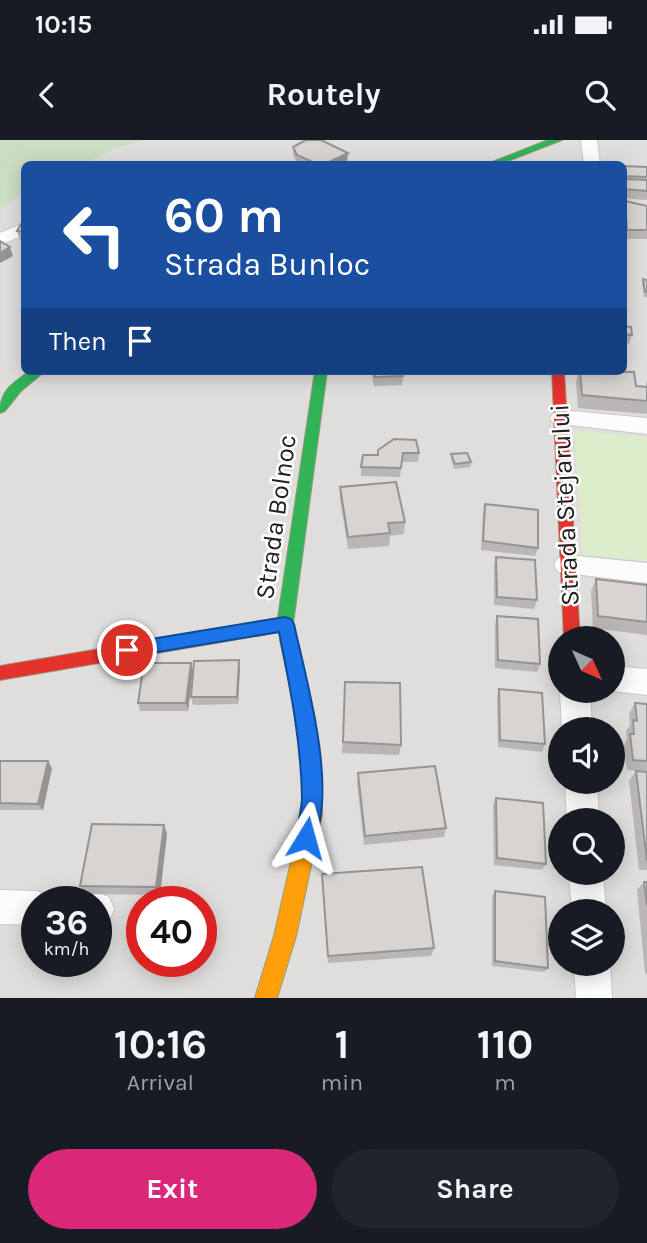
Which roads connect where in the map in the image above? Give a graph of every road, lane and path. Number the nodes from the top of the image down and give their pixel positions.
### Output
1 (557, 140) edge
2 (589, 140) edge
3 (500, 161) edge
4 (592, 161) edge
5 (21, 230) edge
6 (0, 240) edge
7 (34, 375) edge
8 (320, 375) edge
9 (558, 375) edge
10 (0, 408) edge
11 (561, 418) junction
12 (647, 426) edge
13 (567, 565) junction
14 (647, 573) edge
15 (285, 624) junction
16 (571, 626) edge
17 (0, 673) edge
18 (625, 679) edge
19 (647, 682) edge
20 (0, 907) edge
21 (21, 908) edge
22 (593, 976) edge
23 (266, 998) edge
24 (594, 998) edge

1 - 3 street
2 - 4 street
5 - 6 street
7 - 10 street
8 - 15 street, Strada Bolnoc
9 - 11 street, Strada Stejarului
11 - 12 street
11 - 13 street, Strada Stejarului
13 - 14 street
13 - 16 street, Strada Stejarului
15 - 17 street
15 - 23 street, Strada Bolnoc
18 - 19 street
20 - 21 street
22 - 24 street

